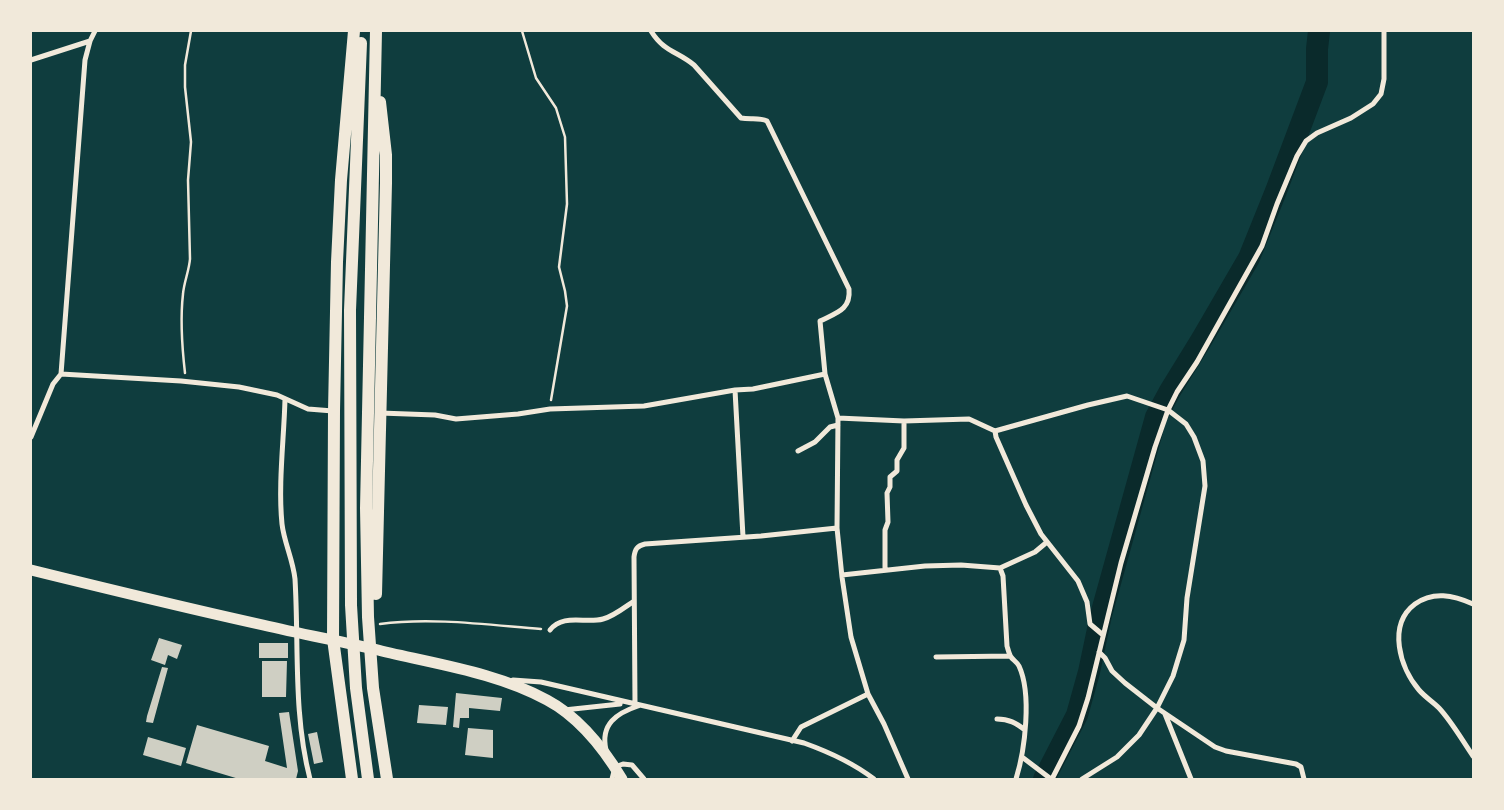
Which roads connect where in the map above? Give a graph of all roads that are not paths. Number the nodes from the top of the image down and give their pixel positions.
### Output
1 (95, 31) edge
2 (354, 31) edge
3 (360, 31) edge
4 (376, 31) edge
5 (651, 31) edge
6 (1384, 31) edge
7 (90, 42) junction
8 (31, 60) edge
9 (375, 64) junction
10 (61, 374) junction
11 (825, 374) junction
12 (735, 390) junction
13 (285, 399) junction
14 (1168, 410) junction
15 (334, 411) junction
16 (379, 413) junction
17 (838, 418) junction
18 (904, 421) junction
19 (838, 425) junction
20 (995, 431) junction
21 (31, 437) edge
22 (798, 451) dead end
23 (837, 528) junction
24 (743, 537) junction
25 (1048, 542) junction
26 (1000, 568) junction
27 (31, 570) edge
28 (885, 570) junction
29 (842, 575) junction
30 (634, 601) junction
31 (1473, 604) edge
32 (550, 630) road end
33 (296, 632) junction
34 (1103, 635) junction
35 (333, 639) junction
36 (378, 650) junction
37 (1099, 652) junction
38 (1010, 656) junction
39 (936, 657) dead end
40 (497, 679) junction
41 (868, 694) junction
42 (626, 703) junction
43 (638, 705) junction
44 (1157, 708) junction
45 (563, 710) junction
46 (1164, 713) junction
47 (997, 719) dead end
48 (1025, 730) junction
49 (792, 741) junction
50 (1473, 756) edge
51 (1022, 757) junction
52 (613, 763) junction
53 (310, 779) edge
54 (352, 779) edge
55 (368, 779) edge
56 (387, 779) edge
57 (395, 779) edge
58 (612, 779) edge
59 (622, 779) edge
60 (644, 779) edge
61 (874, 779) edge
62 (908, 779) edge
63 (1016, 779) edge
64 (1052, 779) edge
65 (1082, 779) edge
66 (1191, 779) edge
67 (1304, 779) edge

1 - 7 street
2 - 15 highway
3 - 55 highway
4 - 9 highway
5 - 11 street
6 - 14 street
7 - 8 street
7 - 10 street
9 - 16 highway
9 - 56 highway
10 - 13 street
10 - 21 street
11 - 12 street
11 - 17 street
12 - 16 street
12 - 24 street
13 - 15 street
13 - 33 street
14 - 20 street
14 - 34 street
14 - 44 street
15 - 16 highway
15 - 35 highway
16 - 36 highway
17 - 18 street
17 - 19 street
18 - 20 street
18 - 28 street
19 - 22 street
19 - 23 street
20 - 25 street
23 - 24 street
23 - 29 street
24 - 30 street
25 - 26 street
25 - 34 street
26 - 28 street
26 - 38 street
27 - 33 main road
28 - 29 street
29 - 41 street
30 - 32 street
30 - 43 street
31 - 50 street
33 - 35 main road
33 - 53 street
34 - 37 street
35 - 36 main road
35 - 54 highway
36 - 40 main road
36 - 57 highway
37 - 44 street
37 - 64 street
38 - 39 street
38 - 48 street
40 - 42 street
40 - 45 main road
41 - 49 street
41 - 62 street
42 - 43 street
42 - 45 street
43 - 49 street
43 - 52 street
44 - 46 street
44 - 65 street
45 - 52 main road
46 - 66 street
46 - 67 street
47 - 48 street
48 - 51 street
49 - 61 street
51 - 63 street
51 - 64 street
52 - 58 street
52 - 59 main road
52 - 60 street

